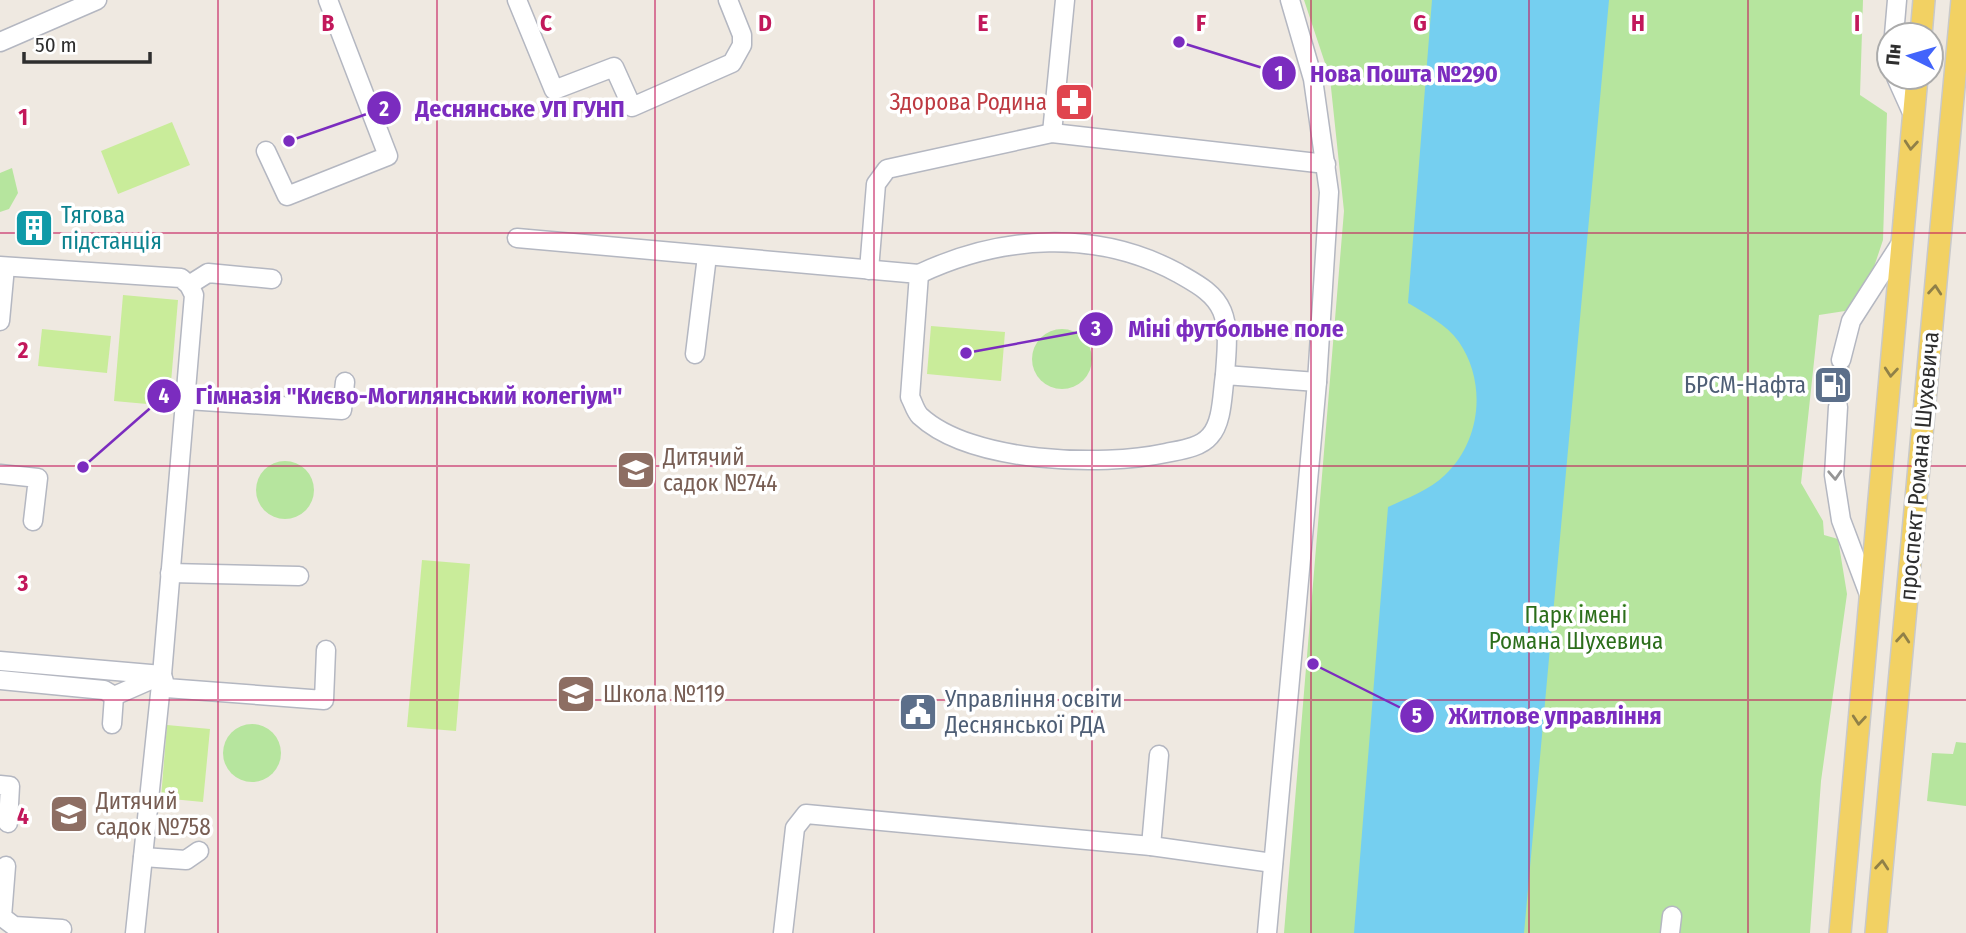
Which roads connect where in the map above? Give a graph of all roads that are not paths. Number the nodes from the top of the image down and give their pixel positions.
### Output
1 (97, 0) edge
2 (328, 0) edge
3 (517, 0) edge
4 (728, 0) edge
5 (1065, 0) edge
6 (1290, 0) edge
7 (1897, 0) edge
8 (1924, 0) edge
9 (1962, 0) edge
10 (1895, 21) edge
11 (1922, 21) edge
12 (0, 41) edge
13 (1902, 91) edge
14 (1916, 91) edge
15 (1914, 117) junction
16 (1052, 133) junction
17 (266, 151) dead end
18 (1326, 164) junction
19 (517, 238) dead end
20 (1903, 240) junction
21 (707, 257) junction
22 (3, 266) edge
23 (869, 270) junction
24 (919, 274) junction
25 (272, 279) dead end
26 (189, 285) junction
27 (0, 321) edge
28 (695, 354) dead end
29 (1841, 360) tunnel mouth
30 (1225, 375) junction
31 (345, 382) dead end
32 (1317, 382) junction
33 (187, 400) junction
34 (1838, 407) tunnel mouth
35 (0, 474) edge
36 (33, 521) dead end
37 (170, 573) junction
38 (299, 576) dead end
39 (1870, 598) junction
40 (326, 650) dead end
41 (0, 661) edge
42 (162, 675) junction
43 (0, 680) edge
44 (114, 696) junction
45 (112, 724) dead end
46 (1159, 755) dead end
47 (0, 785) edge
48 (8, 823) dead end
49 (1151, 846) junction
50 (199, 851) dead end
51 (143, 857) junction
52 (1273, 863) junction
53 (10, 866) edge
54 (62, 929) dead end
55 (135, 933) edge
56 (783, 933) edge
57 (1267, 933) edge
58 (1840, 933) edge
59 (1876, 933) edge

1 - 12 street
2 - 17 street
3 - 4 street
5 - 16 street
6 - 18 street
7 - 10 street
8 - 11 main road
59 -> 9 main road, проспект Романа Шухевича
13 - 15 street
14 - 15 main road, проспект Романа Шухевича
15 -> 20 main road, проспект Романа Шухевича
16 - 18 street
16 - 23 street
18 - 32 street
19 - 21 street
20 - 29 street
20 -> 39 main road, проспект Романа Шухевича
21 - 23 street
21 - 28 street
22 - 26 street
22 - 27 street
23 - 24 street
24 - 30 street
24 - 30 street
25 - 26 street
26 - 33 street
30 - 32 street
31 - 33 street
32 - 52 street
33 - 37 street
34 -> 39 street
35 - 36 street
37 - 38 street
37 - 42 street
39 -> 58 main road, проспект Романа Шухевича
40 - 42 street
41 - 42 street
42 - 44 street
42 - 51 street
43 - 44 street
44 - 45 street
46 - 49 street
47 - 48 street
49 - 52 street
49 - 56 street
50 - 51 street
51 - 55 street
52 - 57 street
53 - 54 street

